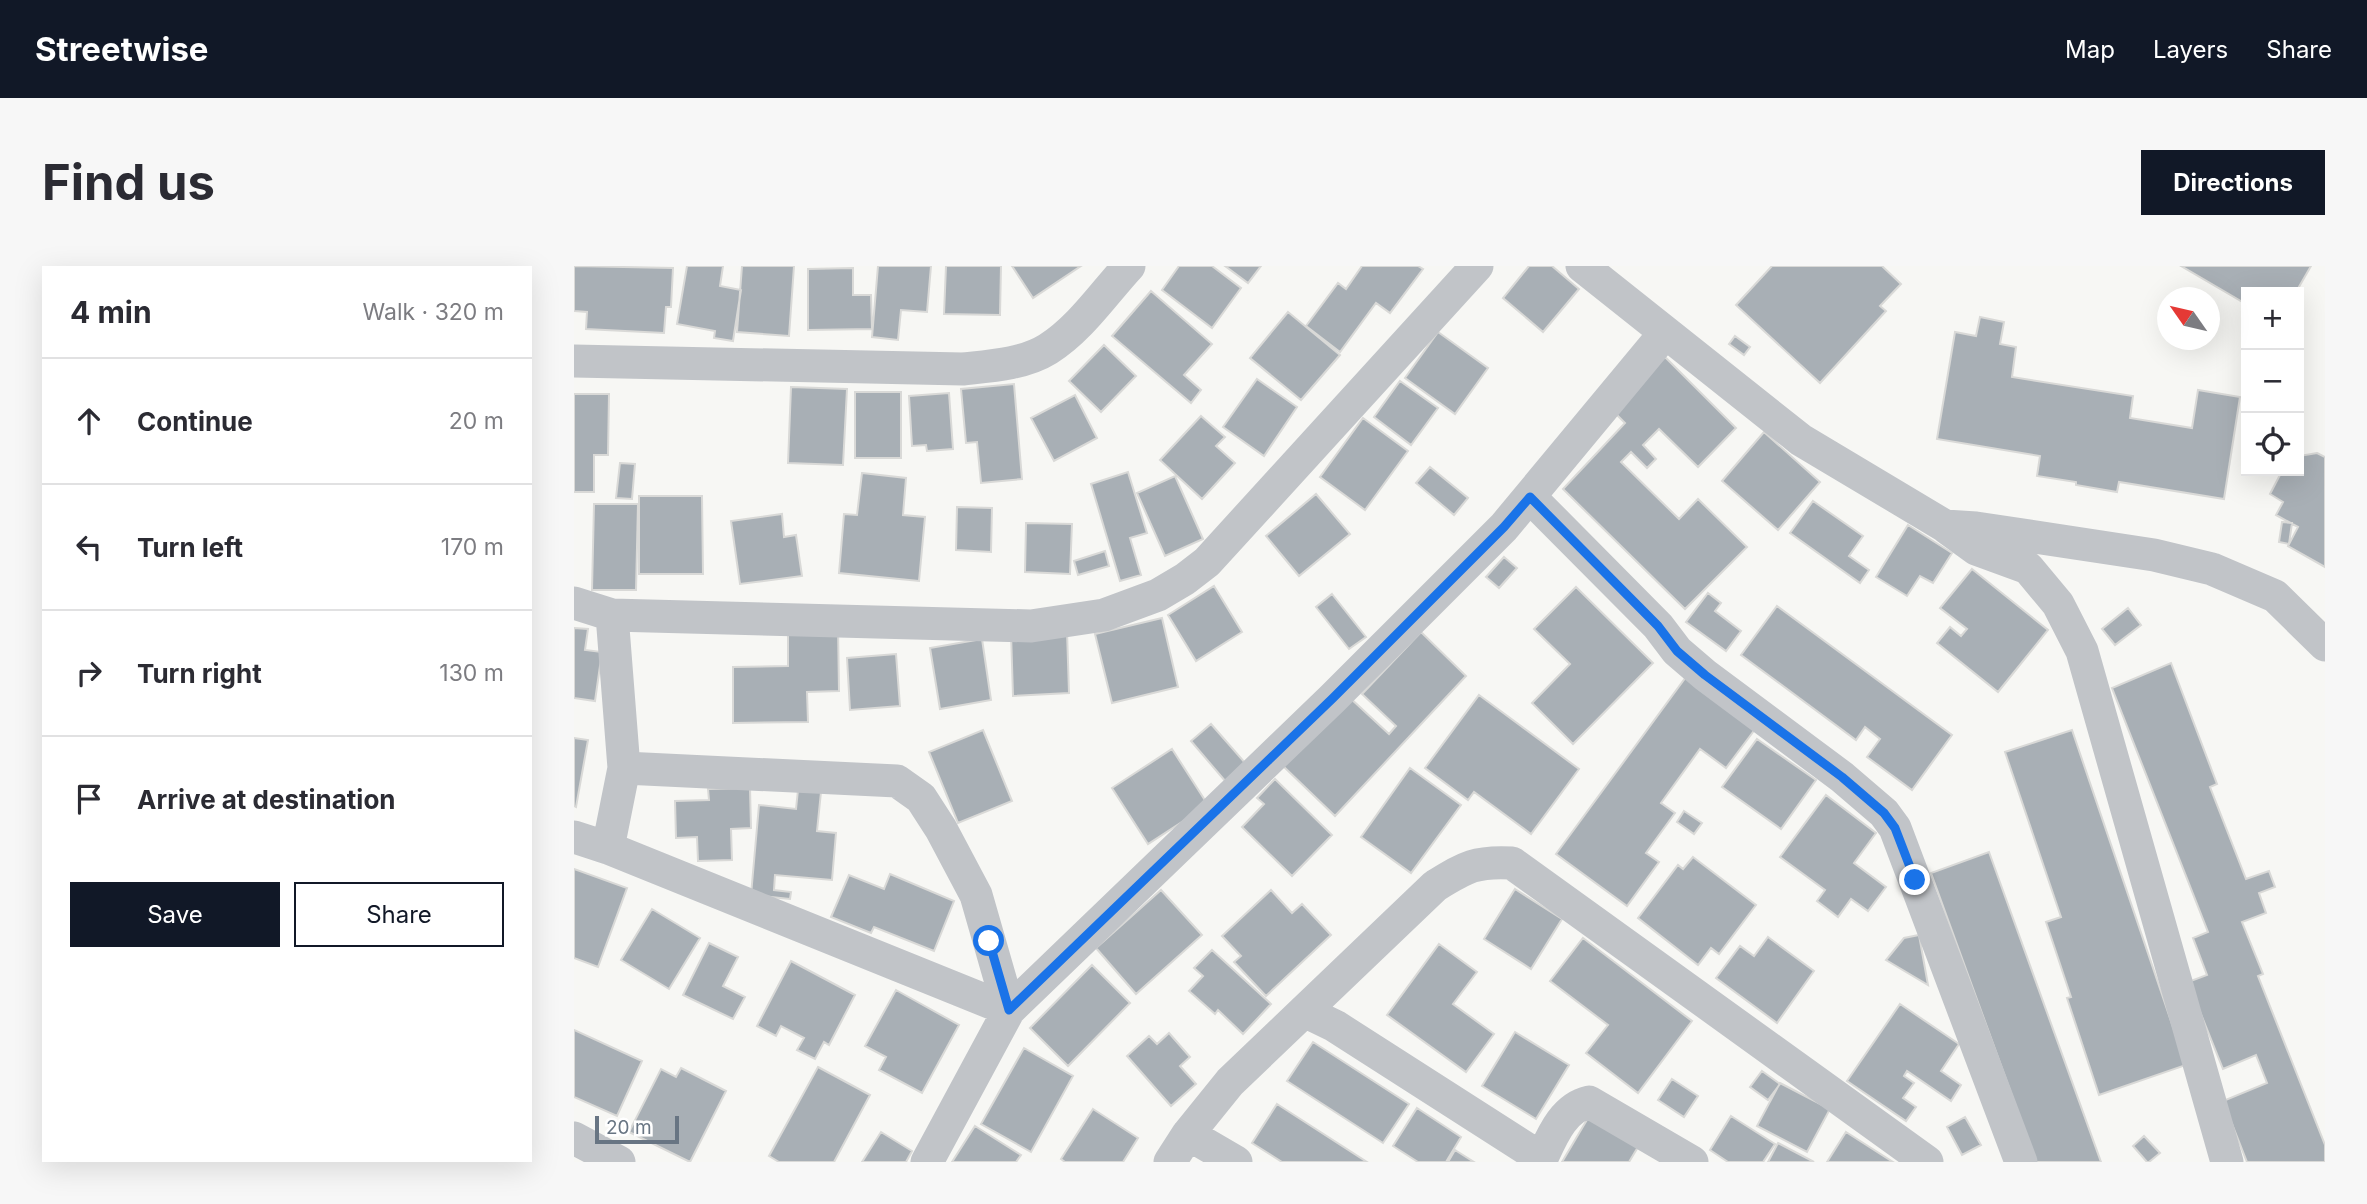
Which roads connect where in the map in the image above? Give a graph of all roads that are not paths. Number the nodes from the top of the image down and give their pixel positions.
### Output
1 (1129, 266) edge
2 (1477, 266) edge
3 (1582, 266) edge
4 (1665, 332) junction
5 (574, 361) edge
6 (1530, 497) junction
7 (1945, 526) junction
8 (574, 603) edge
9 (612, 615) junction
10 (2325, 645) edge
11 (624, 768) junction
12 (574, 837) edge
13 (608, 848) junction
14 (1009, 1010) junction
15 (1304, 1011) junction
16 (1188, 1134) junction
17 (574, 1138) edge
18 (1541, 1160) edge
19 (619, 1162) edge
20 (927, 1162) edge
21 (1170, 1162) edge
22 (1237, 1162) edge
23 (1692, 1162) edge
24 (1927, 1162) edge
25 (2021, 1162) edge
26 (2227, 1162) edge

1 - 5 street
2 - 9 street
3 - 4 street
4 - 6 street
4 - 7 street
6 - 14 street
6 - 25 street
7 - 10 street
7 - 26 street
8 - 9 street
9 - 11 street
11 - 13 street
11 - 14 street
12 - 13 street
13 - 14 street
14 - 20 street
15 - 16 street
15 - 18 street
15 - 24 street
16 - 21 street
16 - 22 street
17 - 19 street
18 - 23 street

